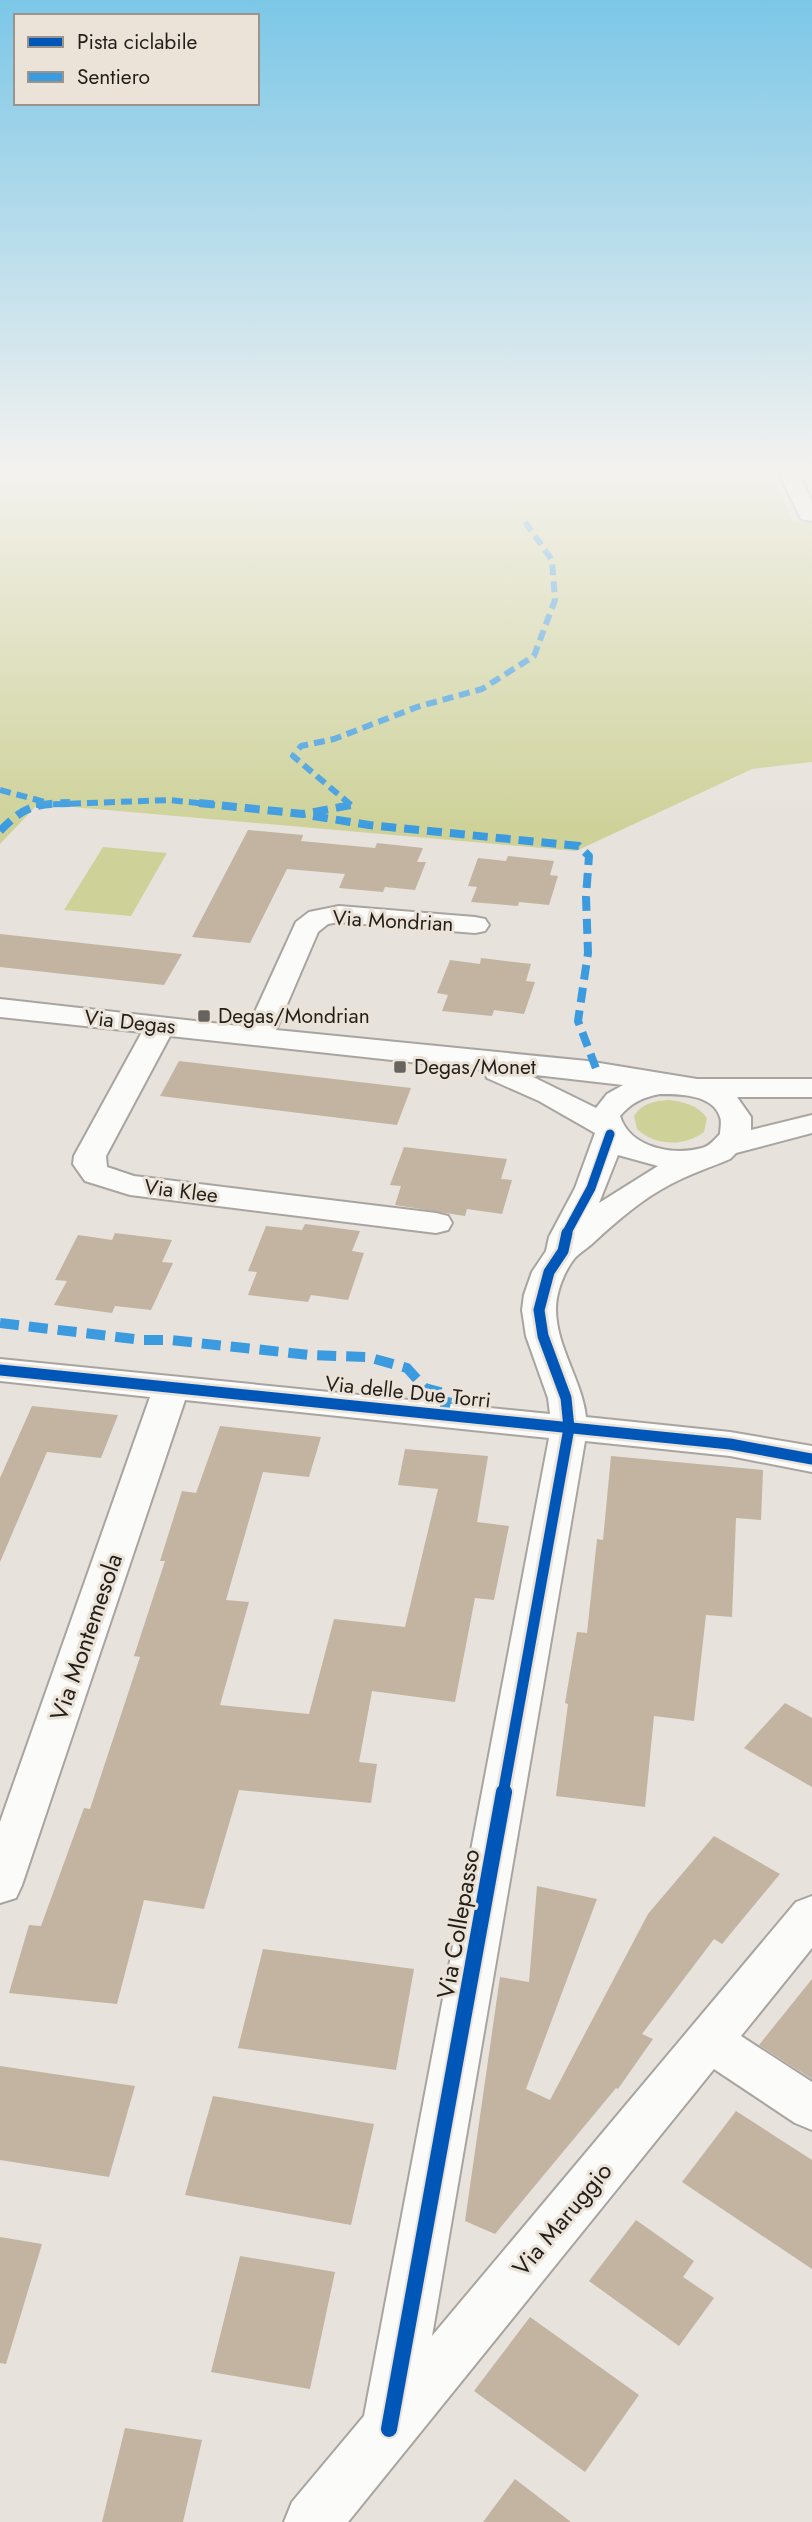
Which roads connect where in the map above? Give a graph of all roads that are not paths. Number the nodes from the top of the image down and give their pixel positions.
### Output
1 (475, 925) dead end
2 (0, 1008) edge
3 (161, 1025) junction
4 (259, 1036) junction
5 (469, 1060) junction
6 (686, 1086) junction
7 (812, 1088) edge
8 (812, 1124) edge
9 (608, 1130) junction
10 (717, 1152) junction
11 (436, 1223) dead end
12 (563, 1251) junction
13 (0, 1370) edge
14 (171, 1388) junction
15 (569, 1427) junction
16 (812, 1459) edge
17 (0, 1885) edge
18 (812, 1916) edge
19 (709, 2041) junction
20 (812, 2108) edge
21 (389, 2429) junction
22 (312, 2522) edge

1 - 4 street, Via Mondrian
2 - 3 street, Via Degas
3 - 4 street, Via Degas
3 - 11 street, Via Klee
4 - 5 street, Via Degas
5 - 6 street, Via Degas
5 - 9 street, Via Degas
6 - 7 street
6 - 9 street
6 - 10 street
8 - 10 street
9 - 10 street, Via Degas
9 - 12 street
10 - 12 street
12 - 15 street
13 - 14 street, Via delle Due Torri
14 - 15 street, Via delle Due Torri
14 - 17 street, Via Montemesola
15 - 16 street, Via delle Due Torri
15 - 21 street, Via Collepasso
18 - 19 street, Via Maruggio
19 - 20 street
19 - 21 street, Via Maruggio
21 - 22 street, Via Maruggio

